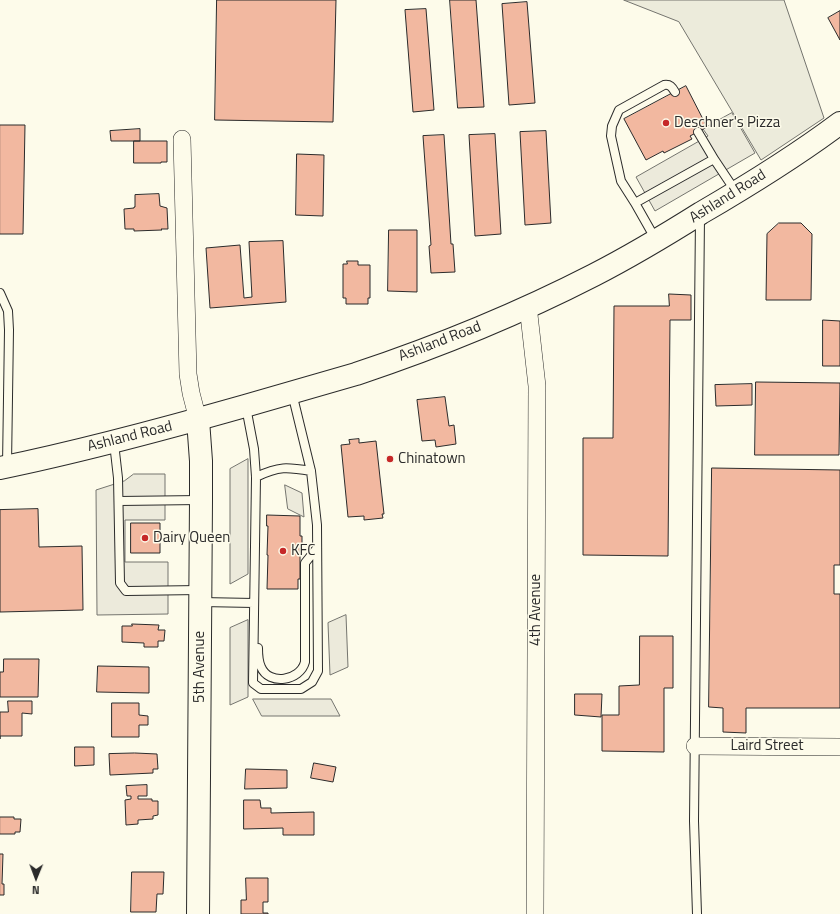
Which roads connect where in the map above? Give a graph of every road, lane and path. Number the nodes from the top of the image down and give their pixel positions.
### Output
1 (675, 92) dead end
2 (840, 122) edge
3 (698, 132) dead end
4 (182, 139) dead end
5 (714, 159) junction
6 (737, 192) junction
7 (635, 203) junction
8 (700, 214) junction
9 (657, 240) junction
10 (0, 293) edge
11 (528, 306) junction
12 (292, 393) junction
13 (246, 406) junction
14 (198, 420) junction
15 (114, 442) junction
16 (4, 467) edge
17 (311, 472) junction
18 (256, 477) junction
19 (201, 500) junction
20 (119, 501) junction
21 (317, 548) junction
22 (255, 558) junction
23 (200, 596) junction
24 (254, 603) junction
25 (695, 746) junction
26 (840, 747) edge
27 (198, 914) edge
28 (535, 914) edge
29 (697, 914) edge

1 - 7 lane
2 - 6 main road, Ashland Road
3 - 5 lane
4 - 14 street
5 - 6 lane
5 - 7 lane
6 - 8 main road, Ashland Road
7 - 9 lane
8 - 9 main road, Ashland Road
8 - 25 lane
9 - 11 main road, Ashland Road
10 - 16 lane
11 - 12 main road, Ashland Road
11 - 28 street, 4th Avenue
12 - 13 main road, Ashland Road
12 - 17 lane
13 - 14 main road, Ashland Road
13 - 18 lane
14 - 15 main road, Ashland Road
14 - 19 main road, 5th Avenue
15 - 16 main road, Ashland Road
15 - 20 lane
17 - 18 lane
17 - 21 lane
18 - 22 lane
19 - 20 lane
19 - 23 main road, 5th Avenue
20 - 23 lane
21 - 22 lane
21 - 24 lane
22 - 24 lane
23 - 24 lane
23 - 27 main road, 5th Avenue
25 - 26 street, Laird Street
25 - 29 lane

